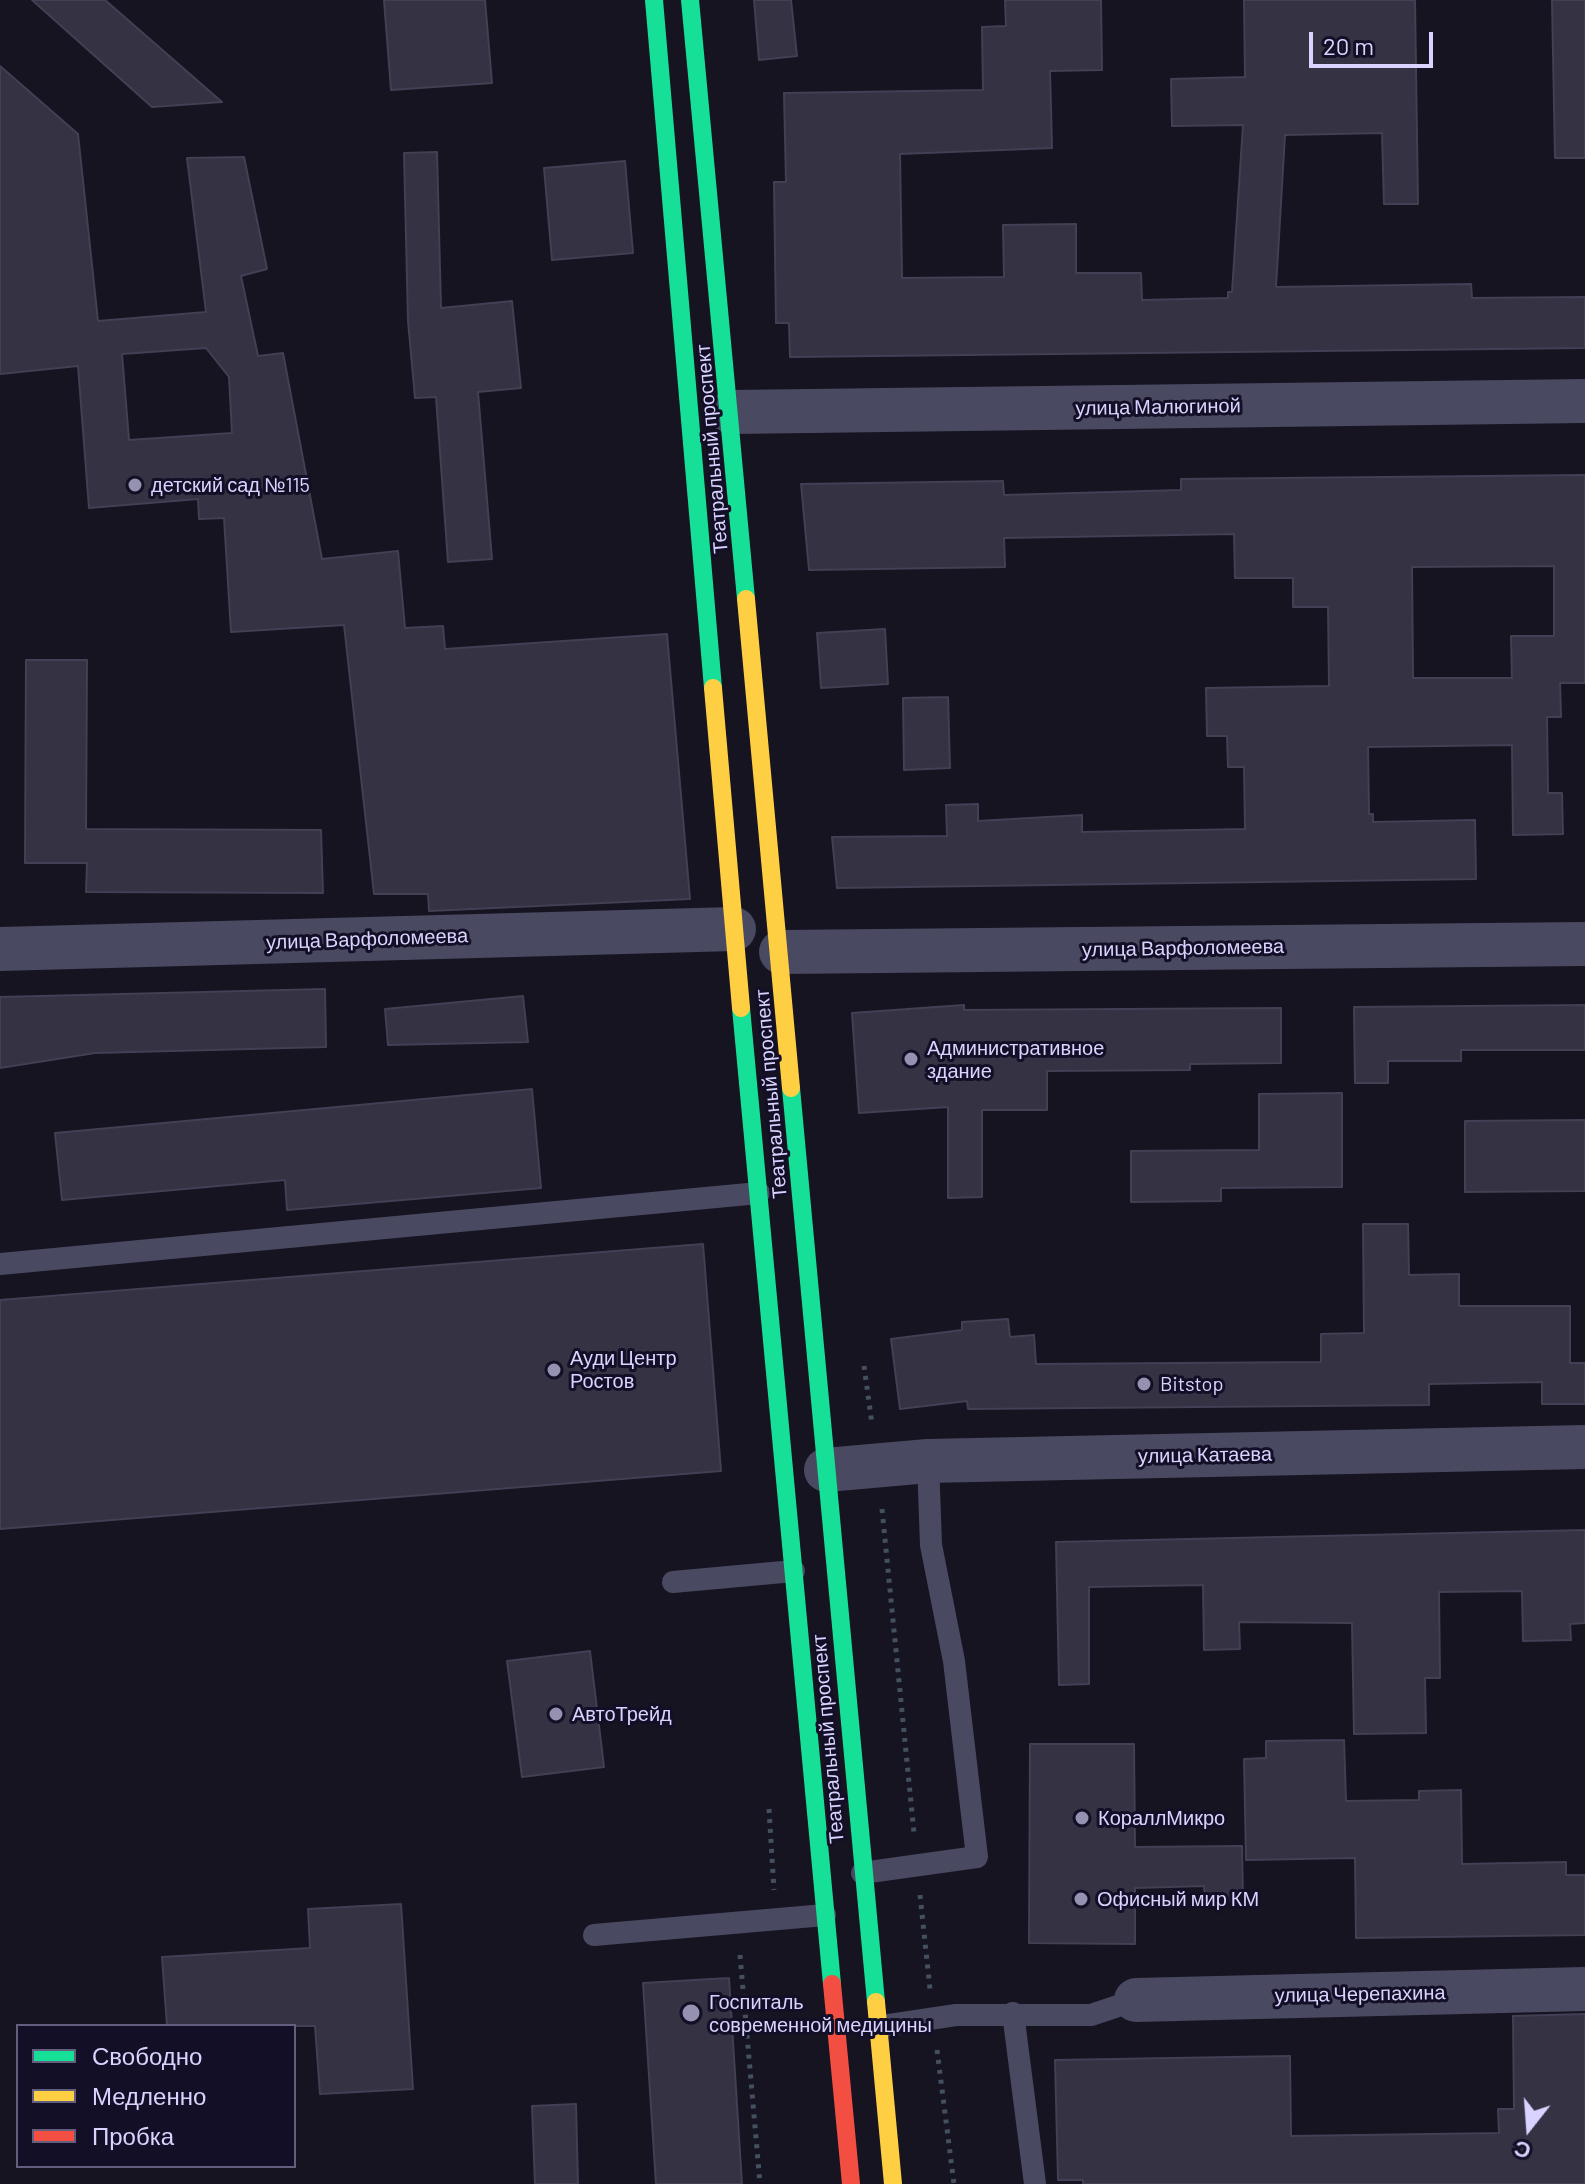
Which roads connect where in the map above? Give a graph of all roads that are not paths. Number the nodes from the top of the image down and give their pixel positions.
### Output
1 (654, 0) edge
2 (690, 0) edge
3 (1585, 401) edge
4 (731, 412) junction
5 (734, 929) junction
6 (1585, 944) edge
7 (0, 949) edge
8 (781, 952) junction
9 (759, 1193) junction
10 (0, 1264) edge
11 (1585, 1447) edge
12 (928, 1461) junction
13 (826, 1470) junction
14 (794, 1571) junction
15 (673, 1582) dead end
16 (862, 1873) junction
17 (825, 1915) junction
18 (594, 1935) dead end
19 (1585, 1989) edge
20 (1136, 2000) joint
21 (1013, 2013) junction
22 (876, 2027) junction
23 (851, 2184) edge
24 (893, 2184) edge
25 (1035, 2184) edge

1 - 5 main road, Театральный проспект
2 - 4 main road, Театральный проспект
3 - 4 street, улица Малюгиной
4 - 8 main road, Театральный проспект
5 - 7 street, улица Варфоломеева
5 - 9 main road, Театральный проспект
6 - 8 street, улица Варфоломеева
8 - 13 main road, Театральный проспект
9 - 10 lane
9 - 14 main road, Театральный проспект
11 - 12 street, улица Катаева
12 - 13 street, улица Катаева
12 - 16 lane
13 - 16 main road, Театральный проспект
14 - 15 lane
14 - 17 main road, Театральный проспект
16 - 22 main road, Театральный проспект
17 - 18 lane
17 - 23 main road, Театральный проспект
19 - 20 street, улица Черепахина
20 - 21 lane
21 - 22 lane
21 - 25 lane
22 - 24 main road, Театральный проспект

